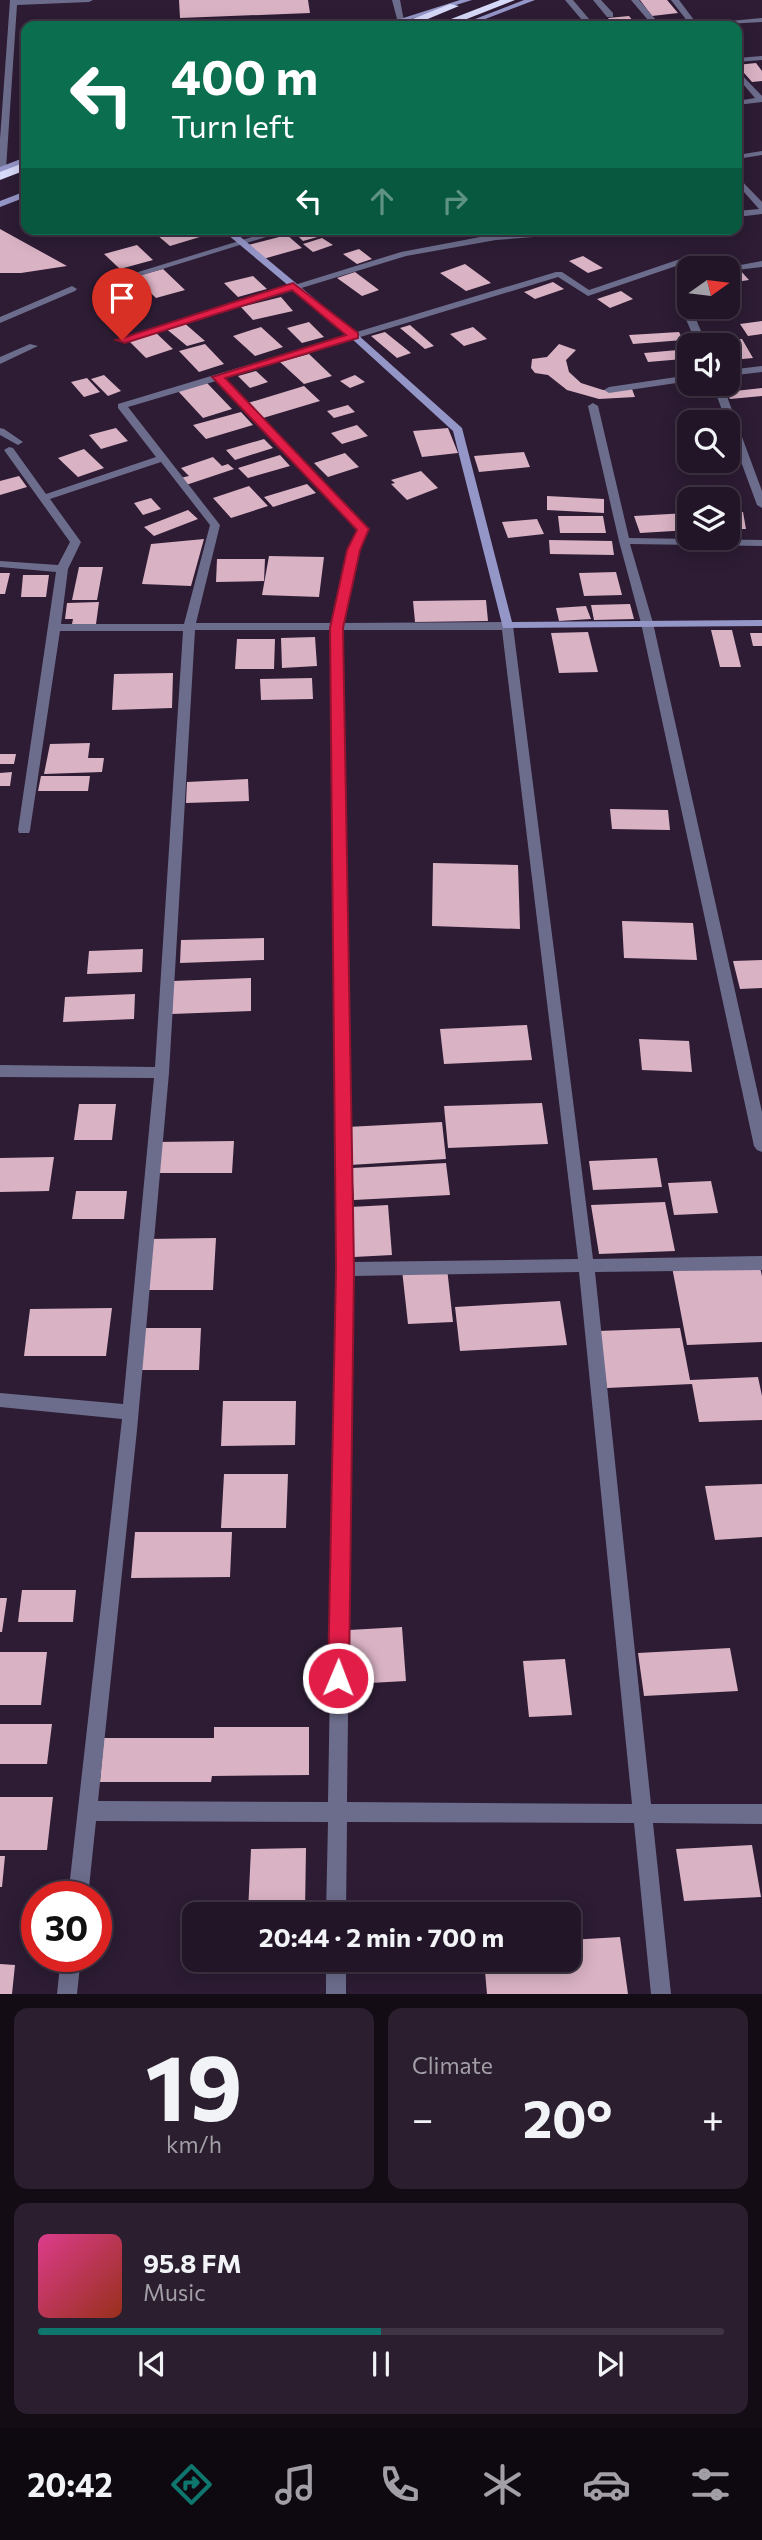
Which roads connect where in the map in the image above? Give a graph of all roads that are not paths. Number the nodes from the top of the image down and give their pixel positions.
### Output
1 (89, 0) edge
2 (396, 0) edge
3 (469, 0) edge
4 (510, 0) edge
5 (531, 0) edge
6 (569, 0) edge
7 (597, 0) edge
8 (635, 0) edge
9 (675, 0) edge
10 (14, 1) edge
11 (610, 15) dead end
12 (762, 20) edge
13 (401, 21) edge
14 (407, 21) edge
15 (453, 21) edge
16 (474, 21) edge
17 (587, 21) edge
18 (653, 21) edge
19 (692, 21) edge
20 (742, 22) edge
21 (762, 58) edge
22 (742, 60) edge
23 (742, 78) edge
24 (762, 100) edge
25 (742, 102) edge
26 (762, 153) edge
27 (742, 156) edge
28 (21, 162) edge
29 (21, 167) edge
30 (1, 172) edge
31 (21, 181) edge
32 (742, 185) edge
33 (0, 189) edge
34 (21, 196) edge
35 (0, 204) edge
36 (762, 209) edge
37 (742, 213) edge
38 (232, 235) edge
39 (268, 235) edge
40 (537, 235) edge
41 (242, 243) junction
42 (677, 263) edge
43 (762, 264) edge
44 (740, 267) edge
45 (114, 281) dead end
46 (293, 286) junction
47 (72, 289) dead end
48 (0, 320) edge
49 (354, 336) junction
50 (122, 340) dead end
51 (33, 346) dead end
52 (0, 360) edge
53 (762, 369) edge
54 (740, 372) edge
55 (218, 377) junction
56 (677, 381) edge
57 (609, 390) dead end
58 (722, 396) edge
59 (593, 407) dead end
60 (0, 430) edge
61 (163, 458) junction
62 (44, 498) junction
63 (762, 505) edge
64 (624, 541) junction
65 (762, 543) edge
66 (0, 564) edge
67 (62, 569) junction
68 (647, 622) junction
69 (762, 623) edge
70 (189, 626) junction
71 (507, 626) junction
72 (55, 628) junction
73 (336, 628) junction
74 (24, 830) dead end
75 (0, 1071) edge
76 (162, 1073) junction
77 (762, 1146) edge
78 (762, 1262) edge
79 (586, 1264) junction
80 (345, 1269) junction
81 (0, 1400) edge
82 (130, 1412) junction
83 (88, 1811) junction
84 (336, 1814) junction
85 (642, 1814) junction
86 (762, 1815) edge
87 (80, 1881) edge
88 (336, 1902) edge
89 (69, 1972) edge
90 (336, 1972) edge
91 (67, 1994) edge
92 (336, 1994) edge
93 (661, 1994) edge

1 - 10 street
2 - 13 street
3 - 14 highway
4 - 15 highway
5 - 16 street
6 - 17 street
7 - 11 street
8 - 18 street
9 - 19 street
10 - 30 street
12 - 20 street
21 - 22 street
23 - 24 street
24 - 25 street
26 - 27 street
28 - 30 street
29 - 30 highway
31 - 33 highway
32 - 36 street
34 - 35 street
36 - 37 street
38 - 41 street
39 - 41 street
40 - 46 street
41 - 45 street
41 - 46 street
42 - 49 street
43 - 44 street
46 - 49 street
46 - 50 street
47 - 48 street
49 - 55 street
49 - 71 street
51 - 52 street
53 - 54 street
55 - 61 street
55 - 73 street
56 - 57 street
58 - 63 street
59 - 64 street
60 - 62 street
61 - 62 street
61 - 70 street
62 - 67 street
64 - 65 street
64 - 68 street
66 - 67 street
67 - 72 street
68 - 69 street
68 - 71 street
68 - 77 street
70 - 72 street
70 - 73 street
70 - 76 street
71 - 73 street
71 - 79 street
72 - 74 street
73 - 80 street
75 - 76 street
76 - 82 street
78 - 79 street
79 - 80 street
79 - 85 street
80 - 84 street
81 - 82 street
82 - 83 street
83 - 84 street
83 - 87 street
84 - 85 street
84 - 88 street
85 - 86 street
85 - 93 street
89 - 91 street
90 - 92 street

